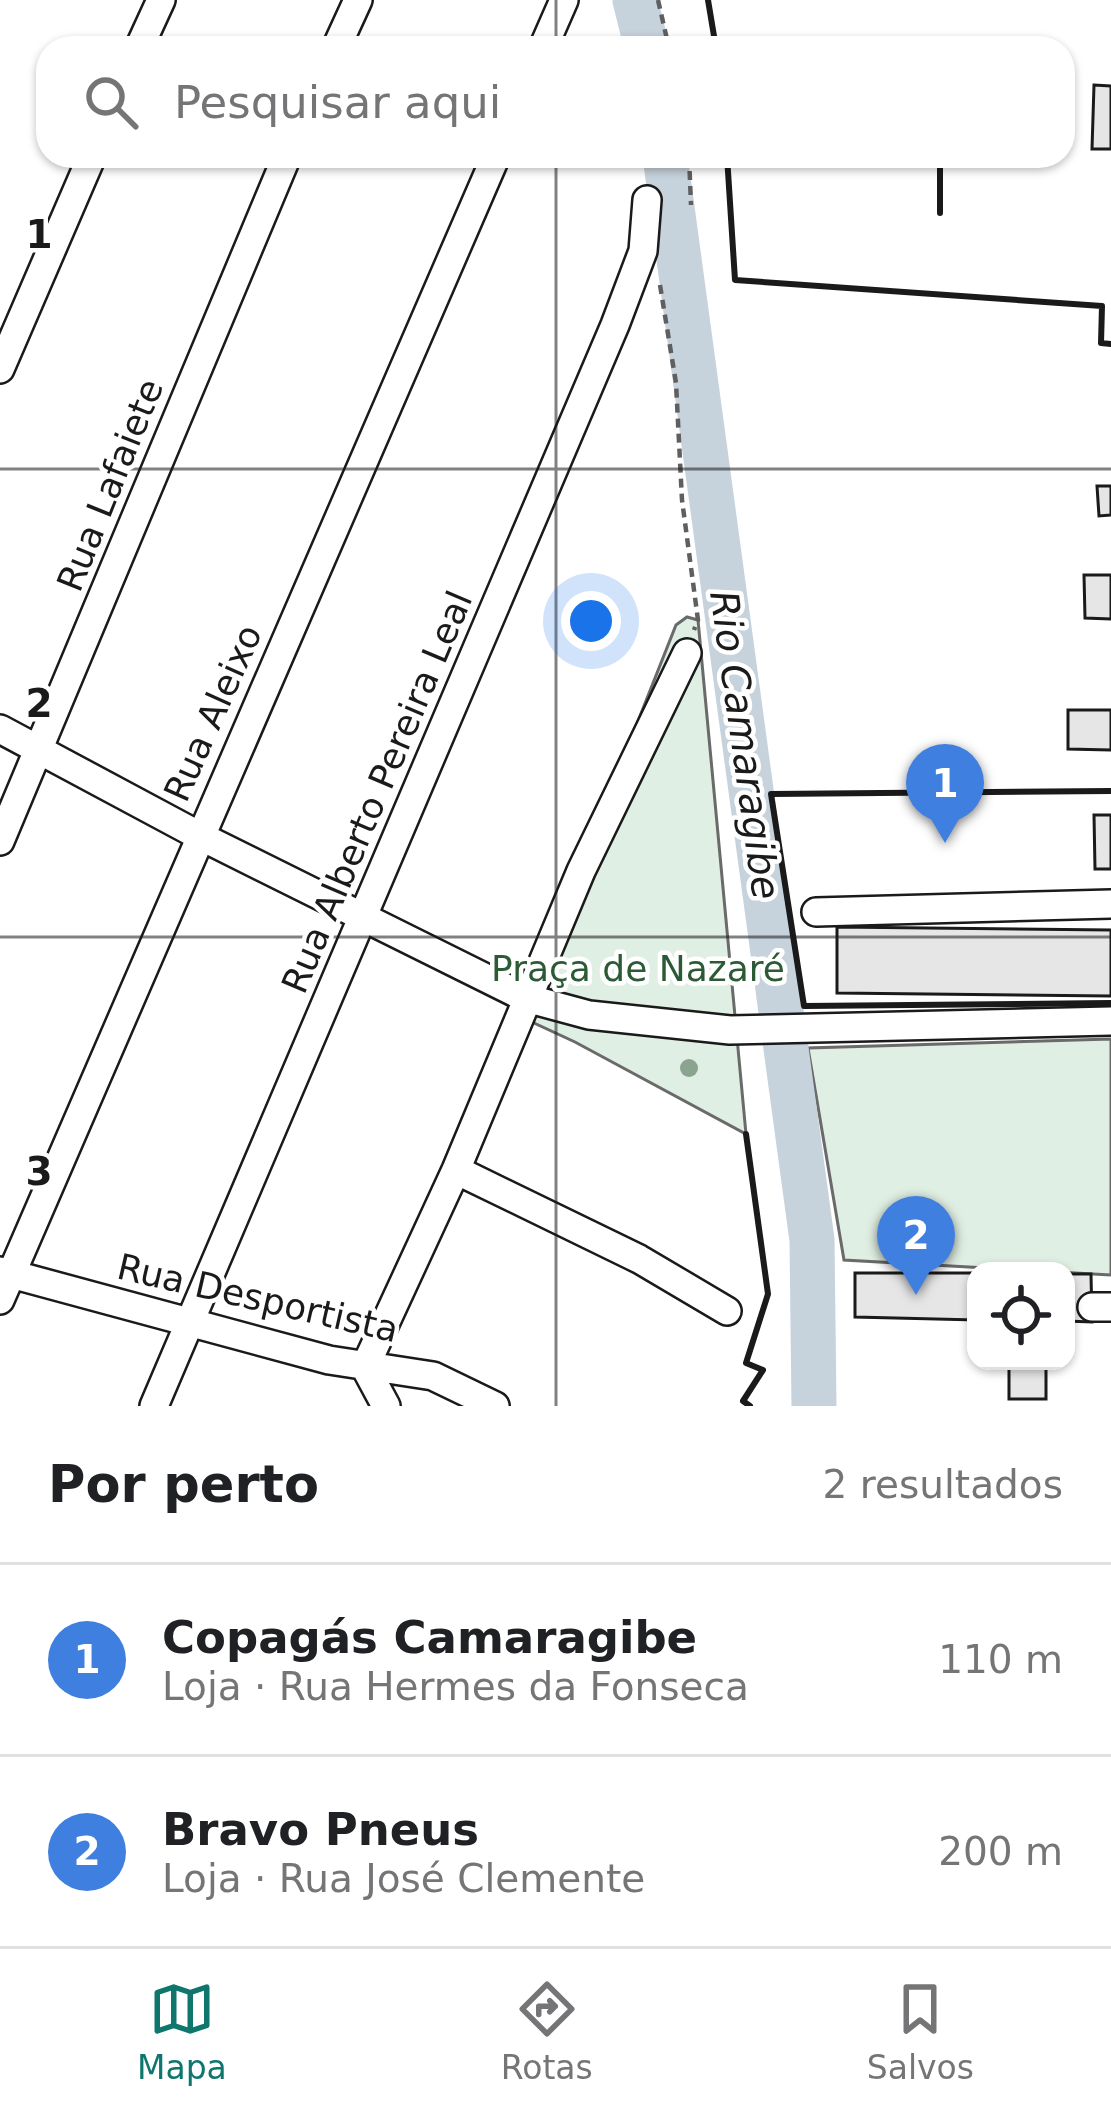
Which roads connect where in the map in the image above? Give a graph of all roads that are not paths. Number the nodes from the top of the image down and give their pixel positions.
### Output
1 (160, 0) edge
2 (358, 0) edge
3 (564, 0) edge
4 (144, 36) edge
5 (341, 36) edge
6 (548, 36) edge
7 (87, 168) edge
8 (282, 168) edge
9 (491, 168) edge
10 (647, 200) dead end
11 (0, 369) edge
12 (687, 652) road end
13 (0, 729) edge
14 (40, 749) junction
15 (199, 835) junction
16 (0, 841) edge
17 (1111, 904) edge
18 (816, 911) dead end
19 (364, 917) junction
20 (526, 998) junction
21 (1111, 1021) edge
22 (456, 1170) junction
23 (4, 1282) edge
24 (727, 1311) dead end
25 (189, 1322) junction
26 (365, 1367) junction
27 (154, 1406) edge
28 (386, 1406) edge
29 (495, 1406) edge

1 - 4 street
2 - 5 street
3 - 6 street
7 - 11 street
8 - 14 street, Rua Lafaiete
9 - 15 street, Rua Aleixo
10 - 19 street, Rua Alberto Pereira Leal
12 - 20 street
13 - 14 street
14 - 15 street
14 - 16 street, Rua Lafaiete
15 - 19 street
15 - 23 street, Rua Aleixo
17 - 18 street
19 - 20 street
19 - 25 street, Rua Alberto Pereira Leal
20 - 21 street
20 - 22 street
22 - 24 street
22 - 26 street
23 - 25 street, Rua Desportista
25 - 26 street, Rua Desportista
25 - 27 street, Rua Alberto Pereira Leal
26 - 28 street
26 - 29 street, Rua Desportista

